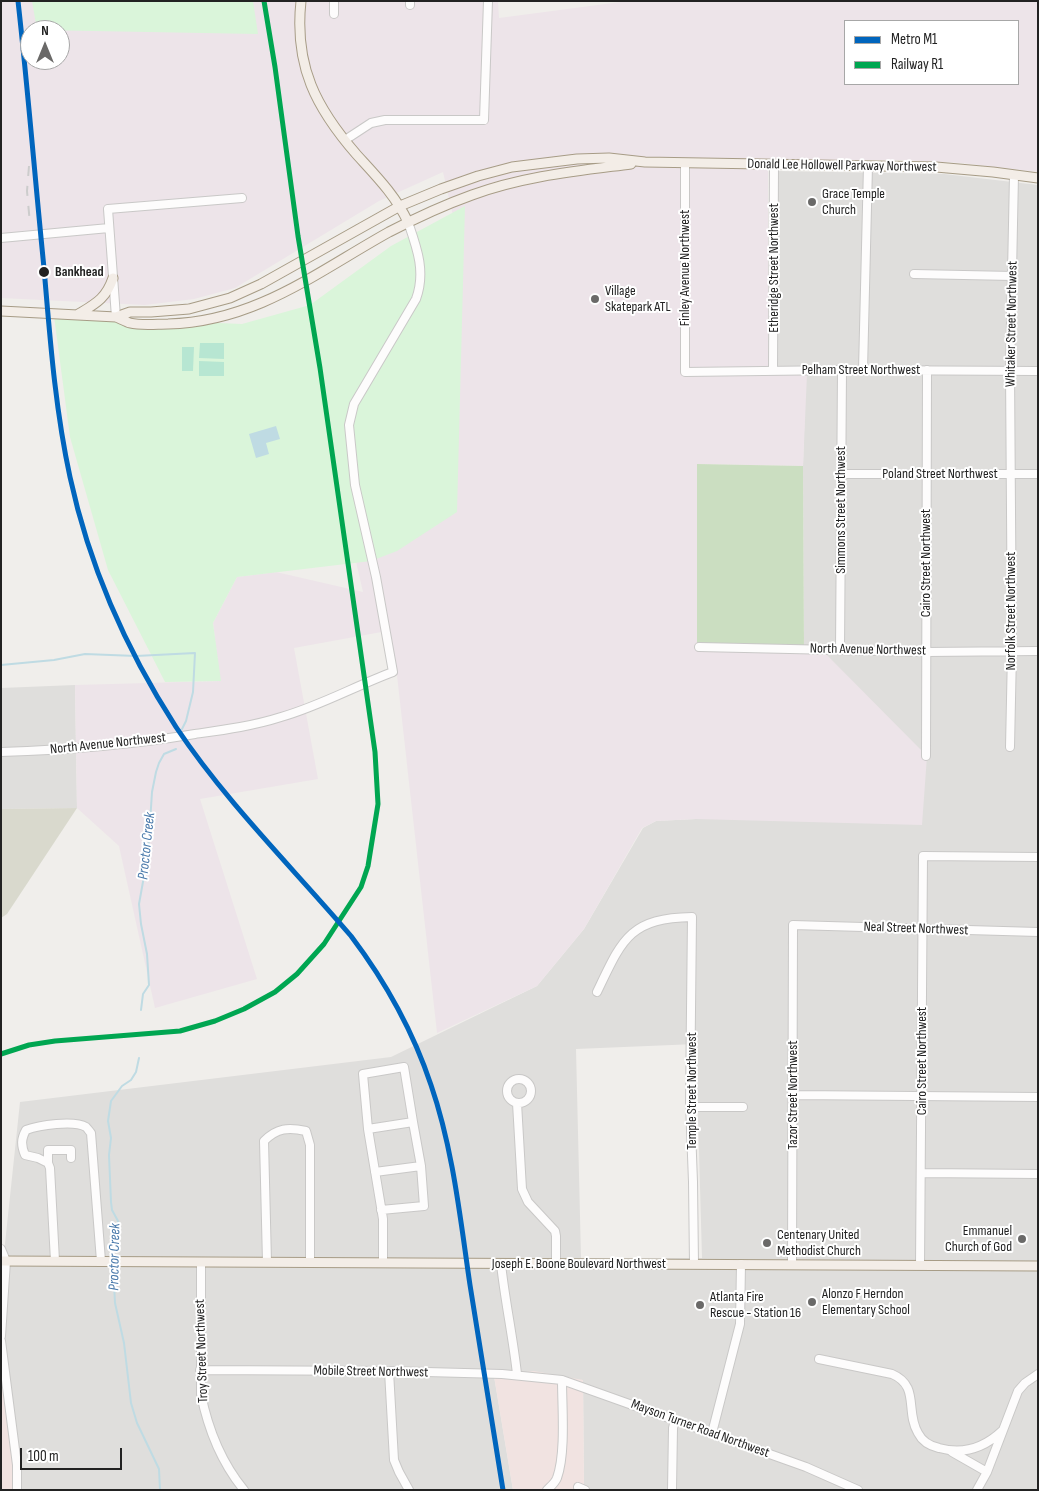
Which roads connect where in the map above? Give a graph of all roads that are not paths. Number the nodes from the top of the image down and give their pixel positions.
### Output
1 (301, 1) edge
2 (334, 1) edge
3 (488, 1) edge
4 (334, 14) dead end
5 (345, 140) junction
6 (645, 162) junction
7 (685, 163) junction
8 (774, 165) junction
9 (868, 166) junction
10 (1014, 175) junction
11 (1038, 178) edge
12 (242, 198) dead end
13 (400, 206) junction
14 (408, 222) junction
15 (109, 228) junction
16 (1, 238) edge
17 (914, 274) dead end
18 (1013, 276) junction
19 (113, 278) junction
20 (1, 311) edge
21 (76, 315) junction
22 (116, 317) junction
23 (842, 370) junction
24 (863, 370) junction
25 (926, 370) junction
26 (773, 371) junction
27 (1010, 371) junction
28 (1038, 371) edge
29 (685, 372) joint
30 (842, 474) junction
31 (926, 474) junction
32 (1011, 474) junction
33 (1038, 474) edge
34 (699, 647) dead end
35 (840, 650) junction
36 (1038, 651) edge
37 (926, 652) junction
38 (1012, 652) junction
39 (1010, 747) dead end
40 (1, 752) edge
41 (926, 756) dead end
42 (1038, 856) edge
43 (793, 925) joint
44 (923, 930) junction
45 (1038, 932) edge
46 (597, 992) dead end
47 (793, 1095) junction
48 (922, 1096) junction
49 (1038, 1097) edge
50 (517, 1103) dead end
51 (690, 1107) junction
52 (743, 1107) dead end
53 (413, 1122) junction
54 (368, 1129) junction
55 (71, 1158) dead end
56 (48, 1163) junction
57 (421, 1166) junction
58 (375, 1172) junction
59 (921, 1173) junction
60 (1038, 1174) edge
61 (381, 1210) junction
62 (1, 1249) edge
63 (3, 1261) edge
64 (55, 1261) junction
65 (104, 1261) junction
66 (201, 1262) junction
67 (267, 1262) junction
68 (310, 1262) junction
69 (383, 1262) junction
70 (502, 1264) junction
71 (556, 1264) junction
72 (694, 1264) junction
73 (741, 1264) junction
74 (792, 1265) junction
75 (920, 1265) junction
76 (1038, 1266) edge
77 (1, 1336) edge
78 (1, 1340) edge
79 (819, 1359) dead end
80 (200, 1370) junction
81 (389, 1371) junction
82 (517, 1374) junction
83 (1038, 1374) edge
84 (541, 1376) joint
85 (562, 1380) junction
86 (675, 1420) junction
87 (1002, 1431) junction
88 (712, 1434) junction
89 (952, 1452) junction
90 (987, 1472) junction
91 (17, 1490) edge
92 (244, 1490) edge
93 (409, 1490) edge
94 (547, 1490) edge
95 (672, 1490) edge
96 (858, 1490) edge
97 (977, 1490) edge

1 - 5 main road
2 - 4 street
3 - 5 street
5 - 13 main road
6 - 7 main road, Donald Lee Hollowell Parkway Northwest
6 - 13 main road, Donald Lee Hollowell Parkway Northwest
6 - 14 main road, Donald Lee Hollowell Parkway Northwest
7 - 8 main road, Donald Lee Hollowell Parkway Northwest
7 - 29 street, Finley Avenue Northwest
8 - 9 main road, Donald Lee Hollowell Parkway Northwest
8 - 26 street, Etheridge Street Northwest
9 - 10 main road, Donald Lee Hollowell Parkway Northwest
9 - 24 street
10 - 11 main road, Donald Lee Hollowell Parkway Northwest
10 - 18 street, Whitaker Street Northwest
12 - 15 street
13 - 14 main road
13 - 22 main road, Donald Lee Hollowell Parkway Northwest
14 - 22 main road, Donald Lee Hollowell Parkway Northwest
14 - 40 street, North Avenue Northwest
15 - 16 street
15 - 19 street
17 - 18 street
18 - 27 street, Whitaker Street Northwest
19 - 21 main road
19 - 22 street
20 - 21 main road, Donald Lee Hollowell Parkway Northwest
21 - 22 main road, Donald Lee Hollowell Parkway Northwest
23 - 24 street, Pelham Street Northwest
23 - 26 street, Pelham Street Northwest
23 - 30 street, Simmons Street Northwest
24 - 25 street, Pelham Street Northwest
25 - 27 street, Pelham Street Northwest
25 - 31 street, Cairo Street Northwest
26 - 29 street, Pelham Street Northwest
27 - 28 street, Pelham Street Northwest
27 - 32 street, Whitaker Street Northwest
30 - 31 street, Poland Street Northwest
30 - 35 street, Simmons Street Northwest
31 - 32 street, Poland Street Northwest
31 - 37 street, Cairo Street Northwest
32 - 33 street, Poland Street Northwest
32 - 38 street, Norfolk Street Northwest
34 - 35 street, North Avenue Northwest
35 - 37 street, North Avenue Northwest
36 - 38 street, North Avenue Northwest
37 - 38 street, North Avenue Northwest
37 - 41 street, Cairo Street Northwest
38 - 39 street, Norfolk Street Northwest
42 - 44 street, Cairo Street Northwest
43 - 44 street, Neal Street Northwest
43 - 47 street, Tazor Street Northwest
44 - 45 street, Neal Street Northwest
44 - 48 street, Cairo Street Northwest
46 - 51 street, Temple Street Northwest
47 - 48 street
47 - 74 street, Tazor Street Northwest
48 - 49 street
48 - 59 street, Cairo Street Northwest
50 - 71 street
51 - 52 street
51 - 72 street, Temple Street Northwest
53 - 54 street
53 - 54 street
53 - 57 street
54 - 58 street
55 - 56 street
56 - 64 street
56 - 65 street
57 - 58 street
57 - 61 street
58 - 61 street
59 - 60 street
59 - 75 street, Cairo Street Northwest
61 - 69 street
62 - 63 street
63 - 64 main road, Joseph E. Boone Boulevard Northwest
63 - 77 street
64 - 65 main road, Joseph E. Boone Boulevard Northwest
65 - 66 main road, Joseph E. Boone Boulevard Northwest
66 - 67 main road, Joseph E. Boone Boulevard Northwest
66 - 80 street, Troy Street Northwest
67 - 68 main road, Joseph E. Boone Boulevard Northwest
67 - 68 street
68 - 69 main road, Joseph E. Boone Boulevard Northwest
69 - 70 main road, Joseph E. Boone Boulevard Northwest
70 - 71 main road, Joseph E. Boone Boulevard Northwest
70 - 82 street
71 - 72 main road, Joseph E. Boone Boulevard Northwest
72 - 73 main road, Joseph E. Boone Boulevard Northwest
73 - 74 main road, Joseph E. Boone Boulevard Northwest
73 - 88 street
74 - 75 main road, Joseph E. Boone Boulevard Northwest
75 - 76 main road, Joseph E. Boone Boulevard Northwest
78 - 91 street
79 - 89 street
80 - 81 street, Mobile Street Northwest
80 - 92 street, Troy Street Northwest
81 - 82 street, Mobile Street Northwest
81 - 93 street
82 - 84 street, Mobile Street Northwest
83 - 87 street
84 - 85 street, Mayson Turner Road Northwest
85 - 86 street, Mayson Turner Road Northwest
85 - 94 street
86 - 88 street, Mayson Turner Road Northwest
86 - 95 street
87 - 89 street
87 - 90 street
88 - 96 street, Mayson Turner Road Northwest
89 - 90 street
90 - 97 street

